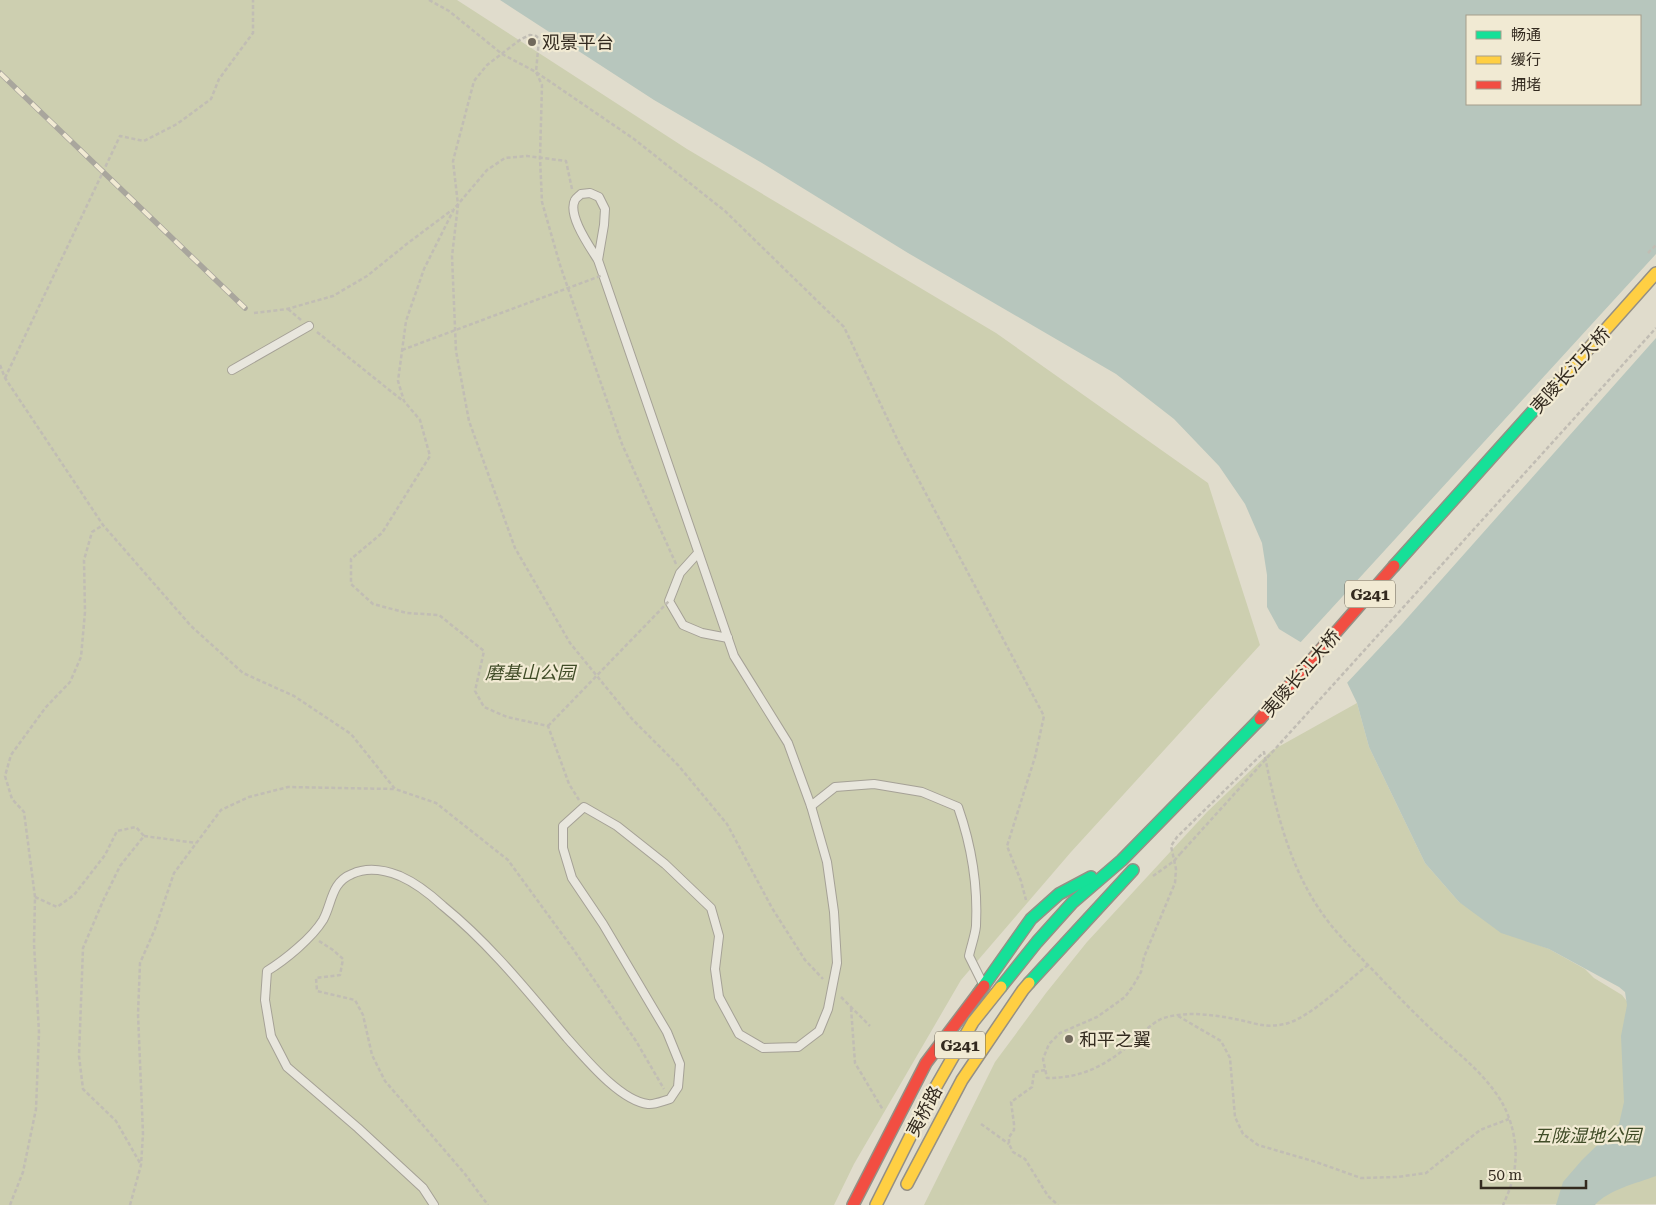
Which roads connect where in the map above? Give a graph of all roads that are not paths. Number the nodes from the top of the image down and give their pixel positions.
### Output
1 (598, 260) junction
2 (1656, 273) edge
3 (309, 326) road end
4 (232, 370) dead end
5 (698, 553) junction
6 (1362, 620) dead end
7 (728, 638) junction
8 (1207, 790) dead end
9 (811, 806) junction
10 (1122, 860) junction
11 (1140, 863) dead end
12 (1072, 903) joint
13 (981, 990) junction
14 (900, 1197) dead end
15 (434, 1205) edge
16 (853, 1205) edge
17 (876, 1205) edge

1 - 1 lane
1 - 5 lane
2 - 10 main road, 夷陵长江大桥 / G241
3 - 4 lane
5 - 7 lane
5 - 7 lane
6 - 8 main road, 夷陵长江大桥 / G241
7 - 9 lane
9 - 13 lane
9 - 15 lane
10 - 12 main road, 夷陵长江大桥 / G241
10 - 13 main road
11 - 14 main road, 夷桥路 / G241
12 - 17 main road, 夷桥路 / G241
13 - 16 main road

